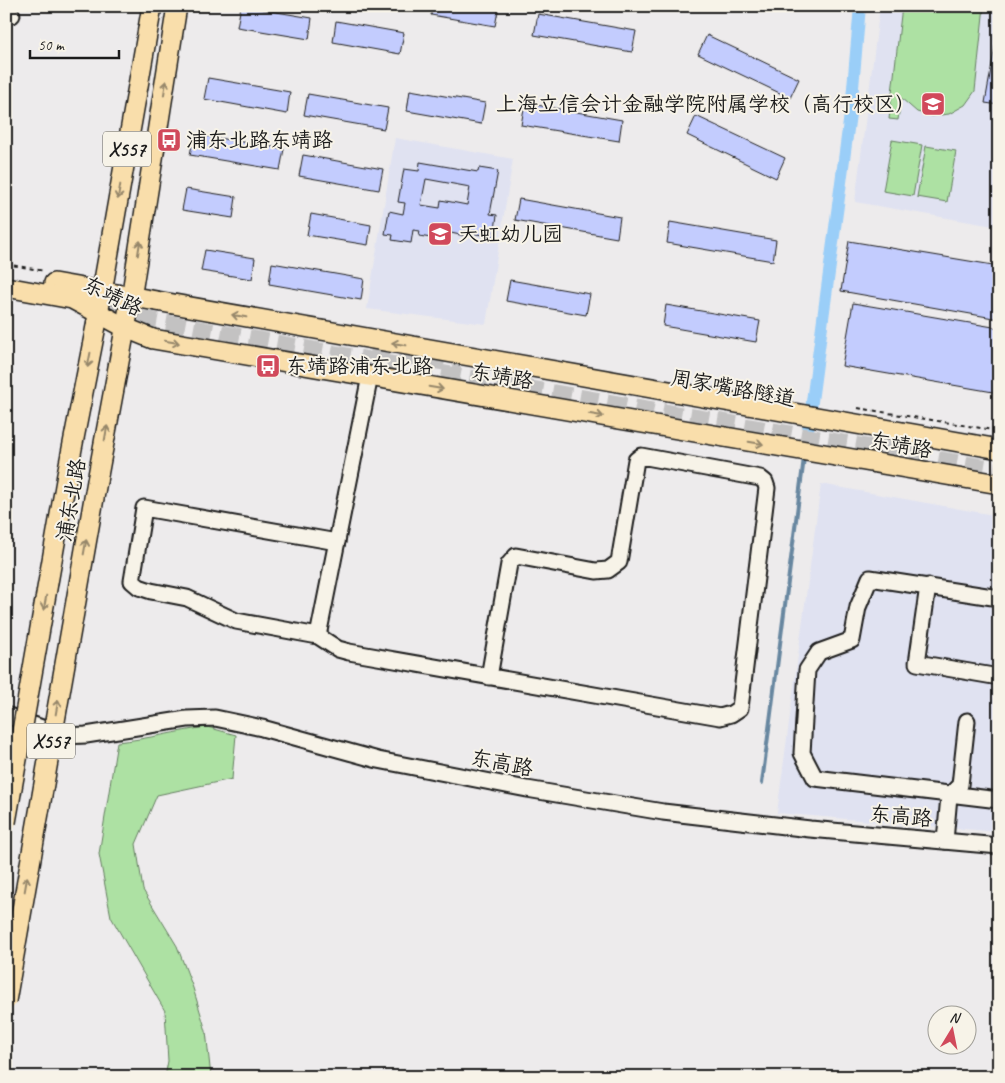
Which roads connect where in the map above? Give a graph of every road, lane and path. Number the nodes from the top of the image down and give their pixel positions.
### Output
1 (152, 6) edge
2 (177, 6) edge
3 (6, 275) edge
4 (6, 287) edge
5 (102, 292) junction
6 (132, 296) junction
7 (98, 312) junction
8 (126, 328) junction
9 (461, 364) tunnel mouth
10 (370, 376) junction
11 (856, 407) dead end
12 (999, 431) edge
13 (999, 449) edge
14 (999, 453) edge
15 (999, 484) edge
16 (337, 542) junction
17 (928, 586) junction
18 (999, 598) edge
19 (318, 636) junction
20 (489, 677) junction
21 (999, 677) edge
22 (6, 714) edge
23 (967, 721) dead end
24 (949, 796) junction
25 (999, 800) edge
26 (6, 822) edge
27 (945, 841) junction
28 (999, 846) edge
29 (6, 1001) edge

1 -> 5 main road, 浦东北路 / X557
6 -> 2 main road, 浦东北路 / X557
3 - 5 main road, 东靖路
4 - 7 main road, 东靖路
5 - 6 main road, 东靖路
5 - 7 main road, 浦东北路
6 - 8 main road, 浦东北路
13 -> 6 main road, 东靖路
7 - 8 main road, 东靖路
7 -> 26 main road, 浦东北路 / X557, bridge
8 -> 10 main road, 东靖路
29 -> 8 main road, 浦东北路 / X557, bridge
9 - 14 main road, 周家嘴路隧道
10 -> 15 main road, 东靖路
10 - 16 street
11 - 12 path
16 - 19 street
16 - 19 street
17 - 18 street
17 - 21 street
17 - 24 street
19 - 20 street
20 - 20 street
22 - 27 street, 东高路
23 - 24 street
24 - 25 street
24 - 27 street
27 - 28 street, 东高路

